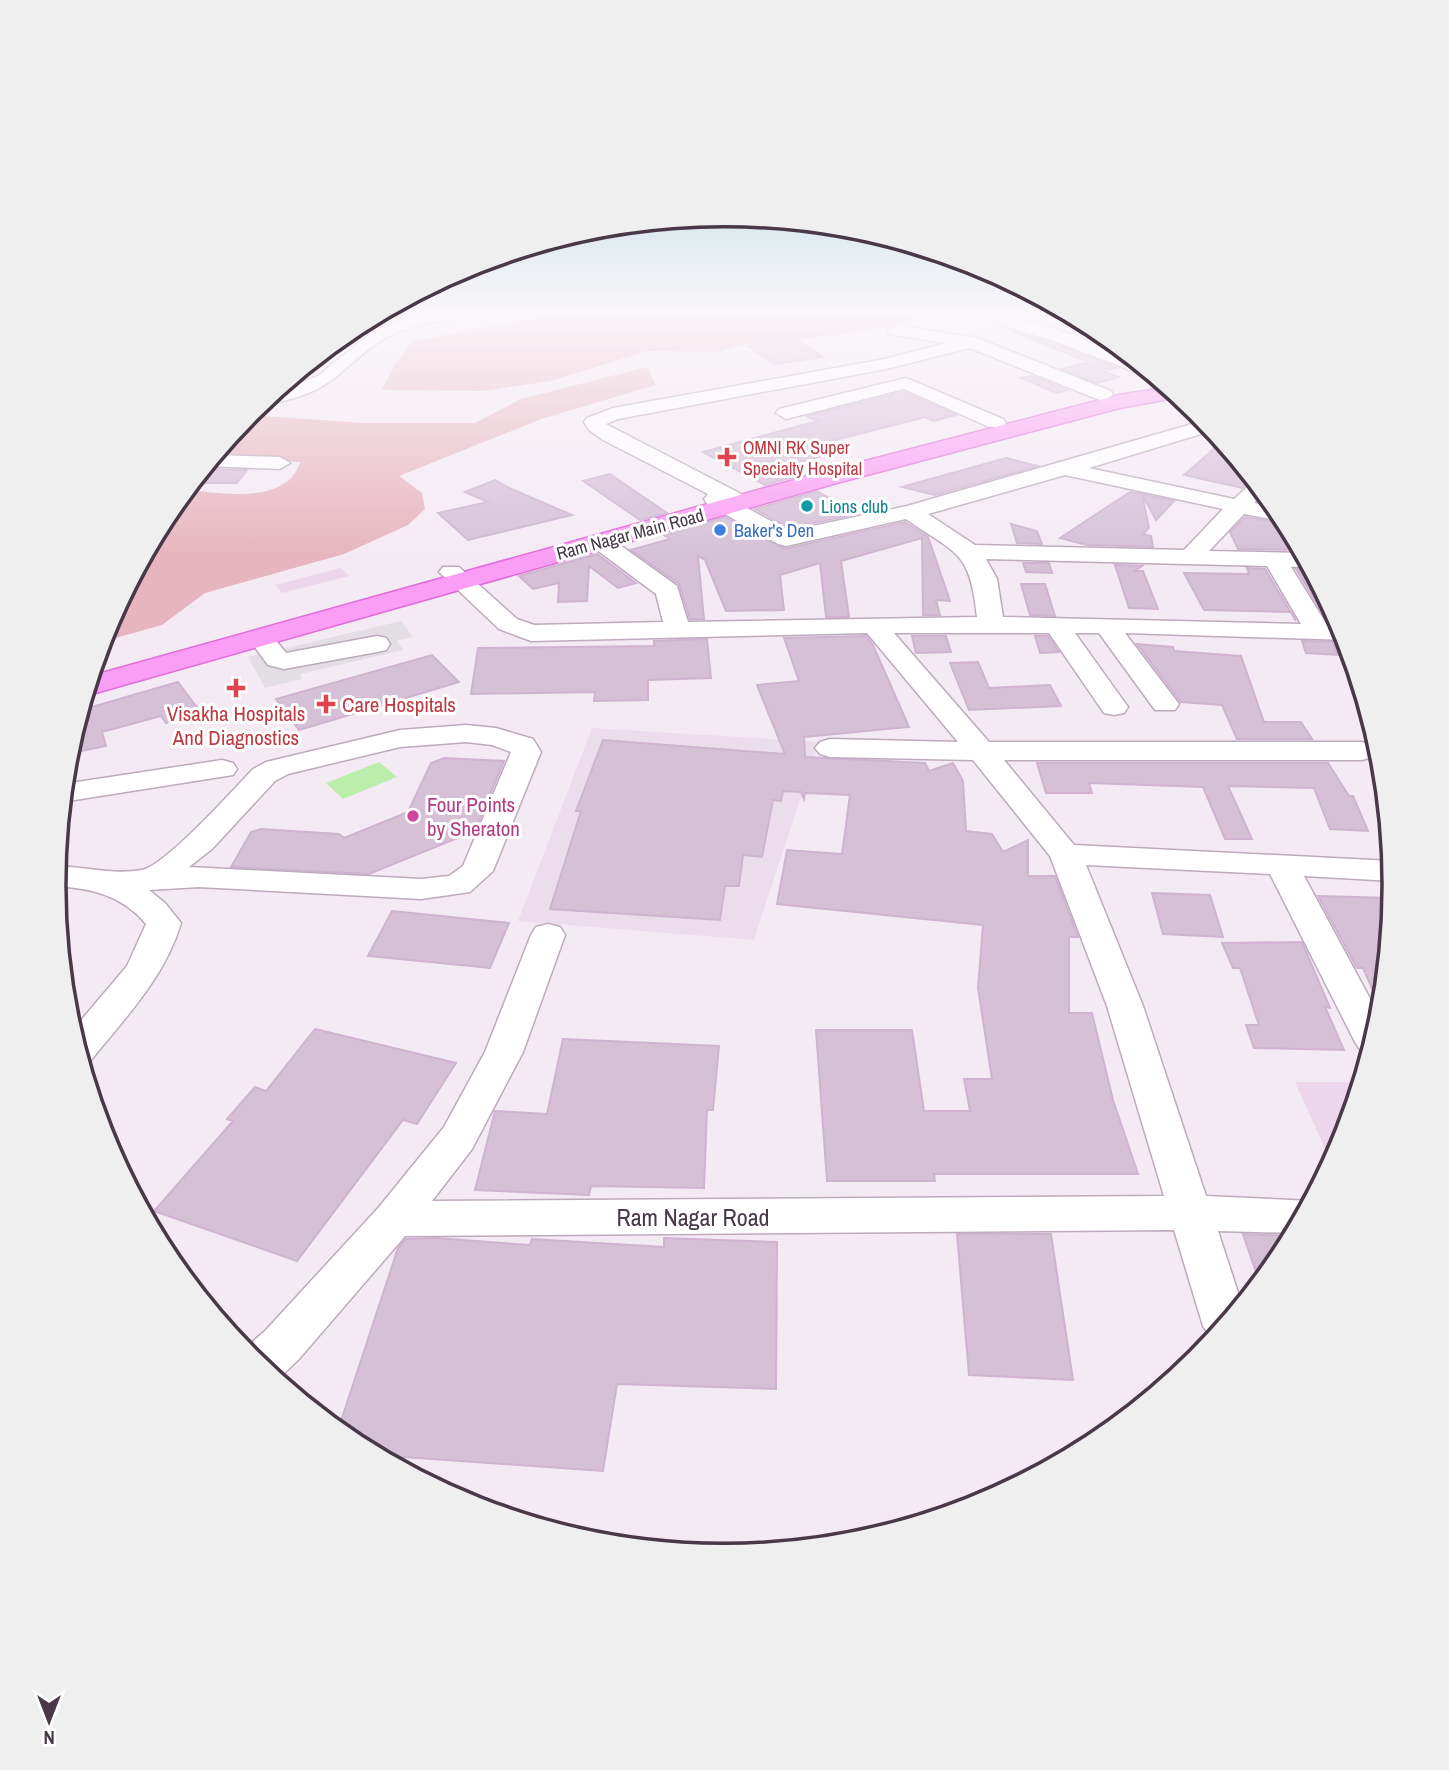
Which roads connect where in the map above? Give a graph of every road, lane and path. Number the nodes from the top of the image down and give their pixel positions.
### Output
1 (730, 393) edge
2 (868, 393) edge
3 (928, 393) edge
4 (1098, 393) edge
5 (1117, 393) edge
6 (1163, 394) edge
7 (1104, 395) junction
8 (786, 413) dead end
9 (996, 423) junction
10 (1198, 429) edge
11 (221, 461) edge
12 (279, 463) dead end
13 (1065, 469) junction
14 (1252, 491) edge
15 (728, 501) junction
16 (1237, 506) junction
17 (910, 512) junction
18 (1267, 512) edge
19 (601, 542) junction
20 (970, 552) junction
21 (1190, 557) junction
22 (1275, 559) junction
23 (1296, 560) edge
24 (457, 576) junction
25 (874, 625) junction
26 (991, 625) junction
27 (1057, 625) junction
28 (1106, 625) junction
29 (677, 630) junction
30 (1318, 631) junction
31 (1332, 632) edge
32 (261, 638) junction
33 (377, 644) dead end
34 (104, 666) edge
35 (98, 684) edge
36 (1165, 704) dead end
37 (1114, 707) dead end
38 (830, 748) dead end
39 (981, 751) junction
40 (1362, 751) dead end
41 (222, 769) dead end
42 (73, 791) edge
43 (1065, 854) junction
44 (1282, 866) junction
45 (1382, 870) edge
46 (66, 876) edge
47 (156, 878) junction
48 (112, 882) junction
49 (548, 935) dead end
50 (1367, 1028) edge
51 (86, 1041) edge
52 (1192, 1213) junction
53 (1293, 1216) edge
54 (394, 1219) junction
55 (1223, 1315) edge
56 (268, 1358) edge

1 - 15 street
2 - 8 street
3 - 9 street
4 - 7 street
5 - 7 main road
6 - 15 main road, Ram Nagar Main Road
7 - 9 main road
9 - 15 main road
10 - 13 street
11 - 12 street
13 - 16 street
13 - 17 street
14 - 16 street
15 - 17 street
15 - 19 main road, Ram Nagar Main Road
15 - 24 main road
16 - 18 street
16 - 21 street
17 - 20 street
19 - 24 main road, Ram Nagar Main Road
19 - 29 street
20 - 21 street
20 - 26 street
21 - 22 street
22 - 23 street
22 - 30 street
24 - 29 street
24 - 32 main road, Ram Nagar Main Road
24 - 34 main road
25 - 26 street
25 - 29 street
25 - 39 street
26 - 27 street
27 - 28 street
27 - 37 street
28 - 30 street
28 - 36 street
30 - 31 street
32 - 33 street
32 - 35 main road, Ram Nagar Main Road
38 - 39 street
39 - 40 street
39 - 43 street
41 - 42 street
43 - 44 street
43 - 52 street
44 - 45 street
44 - 50 street
46 - 48 street
47 - 47 street
47 - 48 street
48 - 51 street
49 - 54 street
52 - 53 street, Ram Nagar Road
52 - 54 street, Ram Nagar Road
52 - 55 street
54 - 56 street

